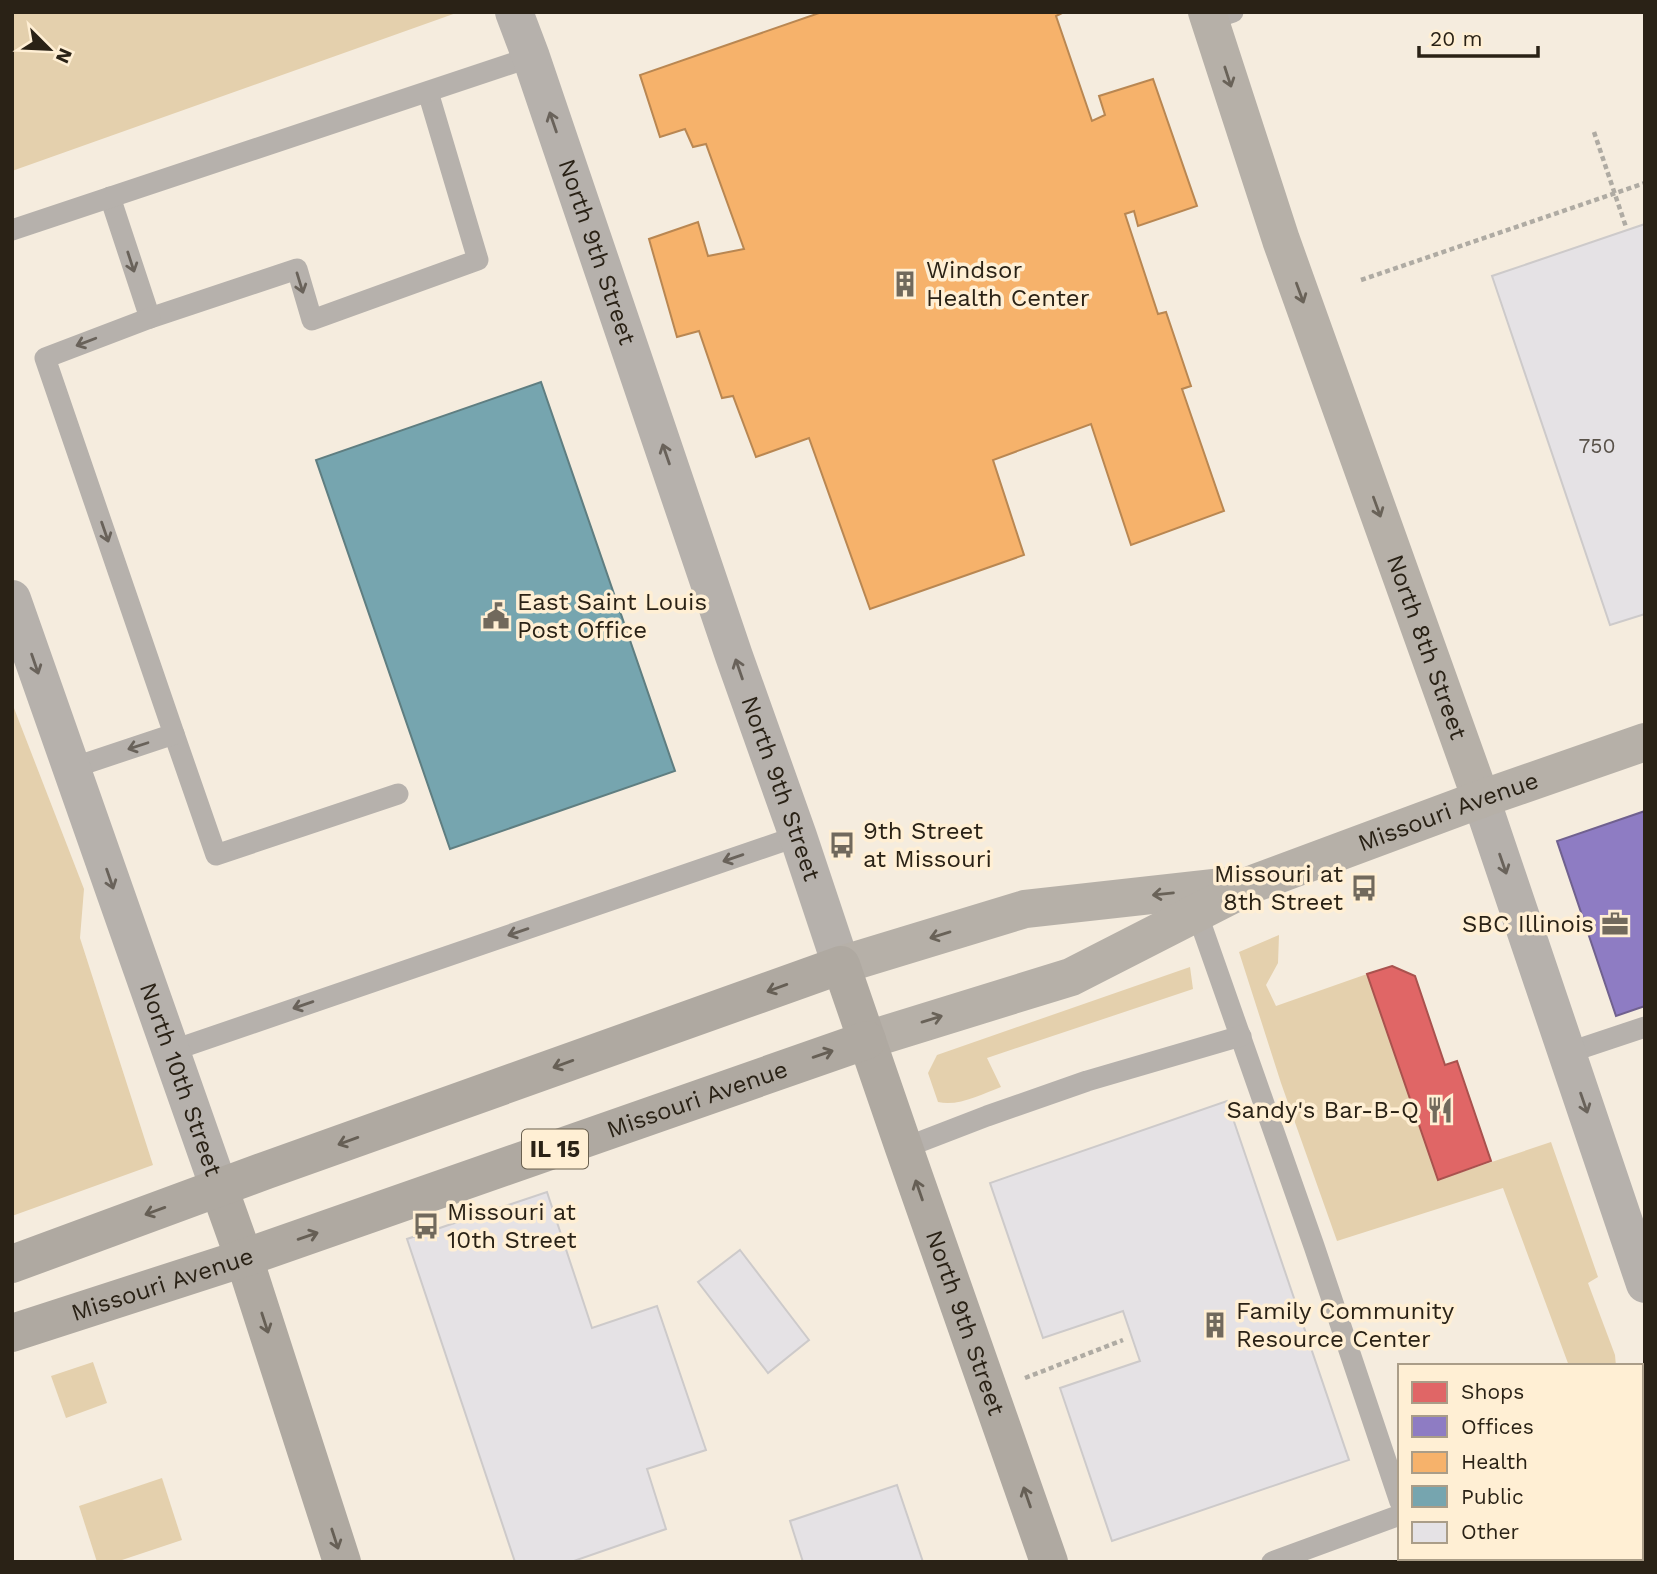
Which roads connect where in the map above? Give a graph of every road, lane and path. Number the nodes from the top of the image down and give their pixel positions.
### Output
1 (514, 12) edge
2 (1216, 15) edge
3 (531, 57) junction
4 (428, 92) junction
5 (1594, 131) dead end
6 (1645, 183) edge
7 (1616, 193) junction
8 (110, 197) junction
9 (1626, 227) dead end
10 (12, 230) edge
11 (1362, 281) dead end
12 (150, 318) junction
13 (12, 599) edge
14 (174, 734) junction
15 (1645, 742) edge
16 (72, 768) junction
17 (398, 794) dead end
18 (1481, 799) junction
19 (798, 836) junction
20 (1255, 883) junction
21 (1197, 913) junction
22 (841, 965) junction
23 (1645, 1027) edge
24 (1241, 1036) junction
25 (867, 1040) junction
26 (171, 1051) junction
27 (1567, 1053) junction
28 (904, 1148) junction
29 (219, 1188) junction
30 (243, 1258) junction
31 (12, 1264) edge
32 (1645, 1284) edge
33 (12, 1333) edge
34 (1123, 1340) dead end
35 (1025, 1379) dead end
36 (1398, 1497) edge
37 (1398, 1516) edge
38 (342, 1562) edge
39 (1049, 1562) edge
40 (1272, 1562) edge

1 - 3 street, North 9th Street
2 -> 18 main road, North 8th Street
3 - 4 lane
19 -> 3 street, North 9th Street
4 - 8 lane
12 -> 4 lane
5 - 7 path
6 - 7 path
7 - 9 path
7 - 11 path
8 - 10 lane
8 -> 12 lane
12 -> 14 lane
13 -> 16 street, North 10th Street
14 -> 16 lane
14 - 17 lane
15 - 18 main road, Missouri Avenue
16 -> 26 street, North 10th Street
18 - 20 main road, Missouri Avenue
18 -> 27 street, North 8th Street
19 - 22 street, North 9th Street
19 -> 26 lane
20 - 21 main road, Missouri Avenue
20 -> 22 main road, Missouri Avenue
21 - 24 lane
25 -> 21 main road, Missouri Avenue
22 - 25 main road, North 9th Street
22 -> 29 main road, Missouri Avenue
23 - 27 lane
24 - 28 lane
24 - 36 lane
25 - 28 main road, North 9th Street
30 -> 25 main road, Missouri Avenue / IL 15
26 - 29 street, North 10th Street
27 -> 32 street, North 8th Street
39 -> 28 main road, North 9th Street
29 - 30 main road, North 10th Street
29 -> 31 main road, Missouri Avenue
30 - 33 main road, Missouri Avenue / IL 15
30 -> 38 main road, North 10th Street
34 - 35 path
37 - 40 lane

